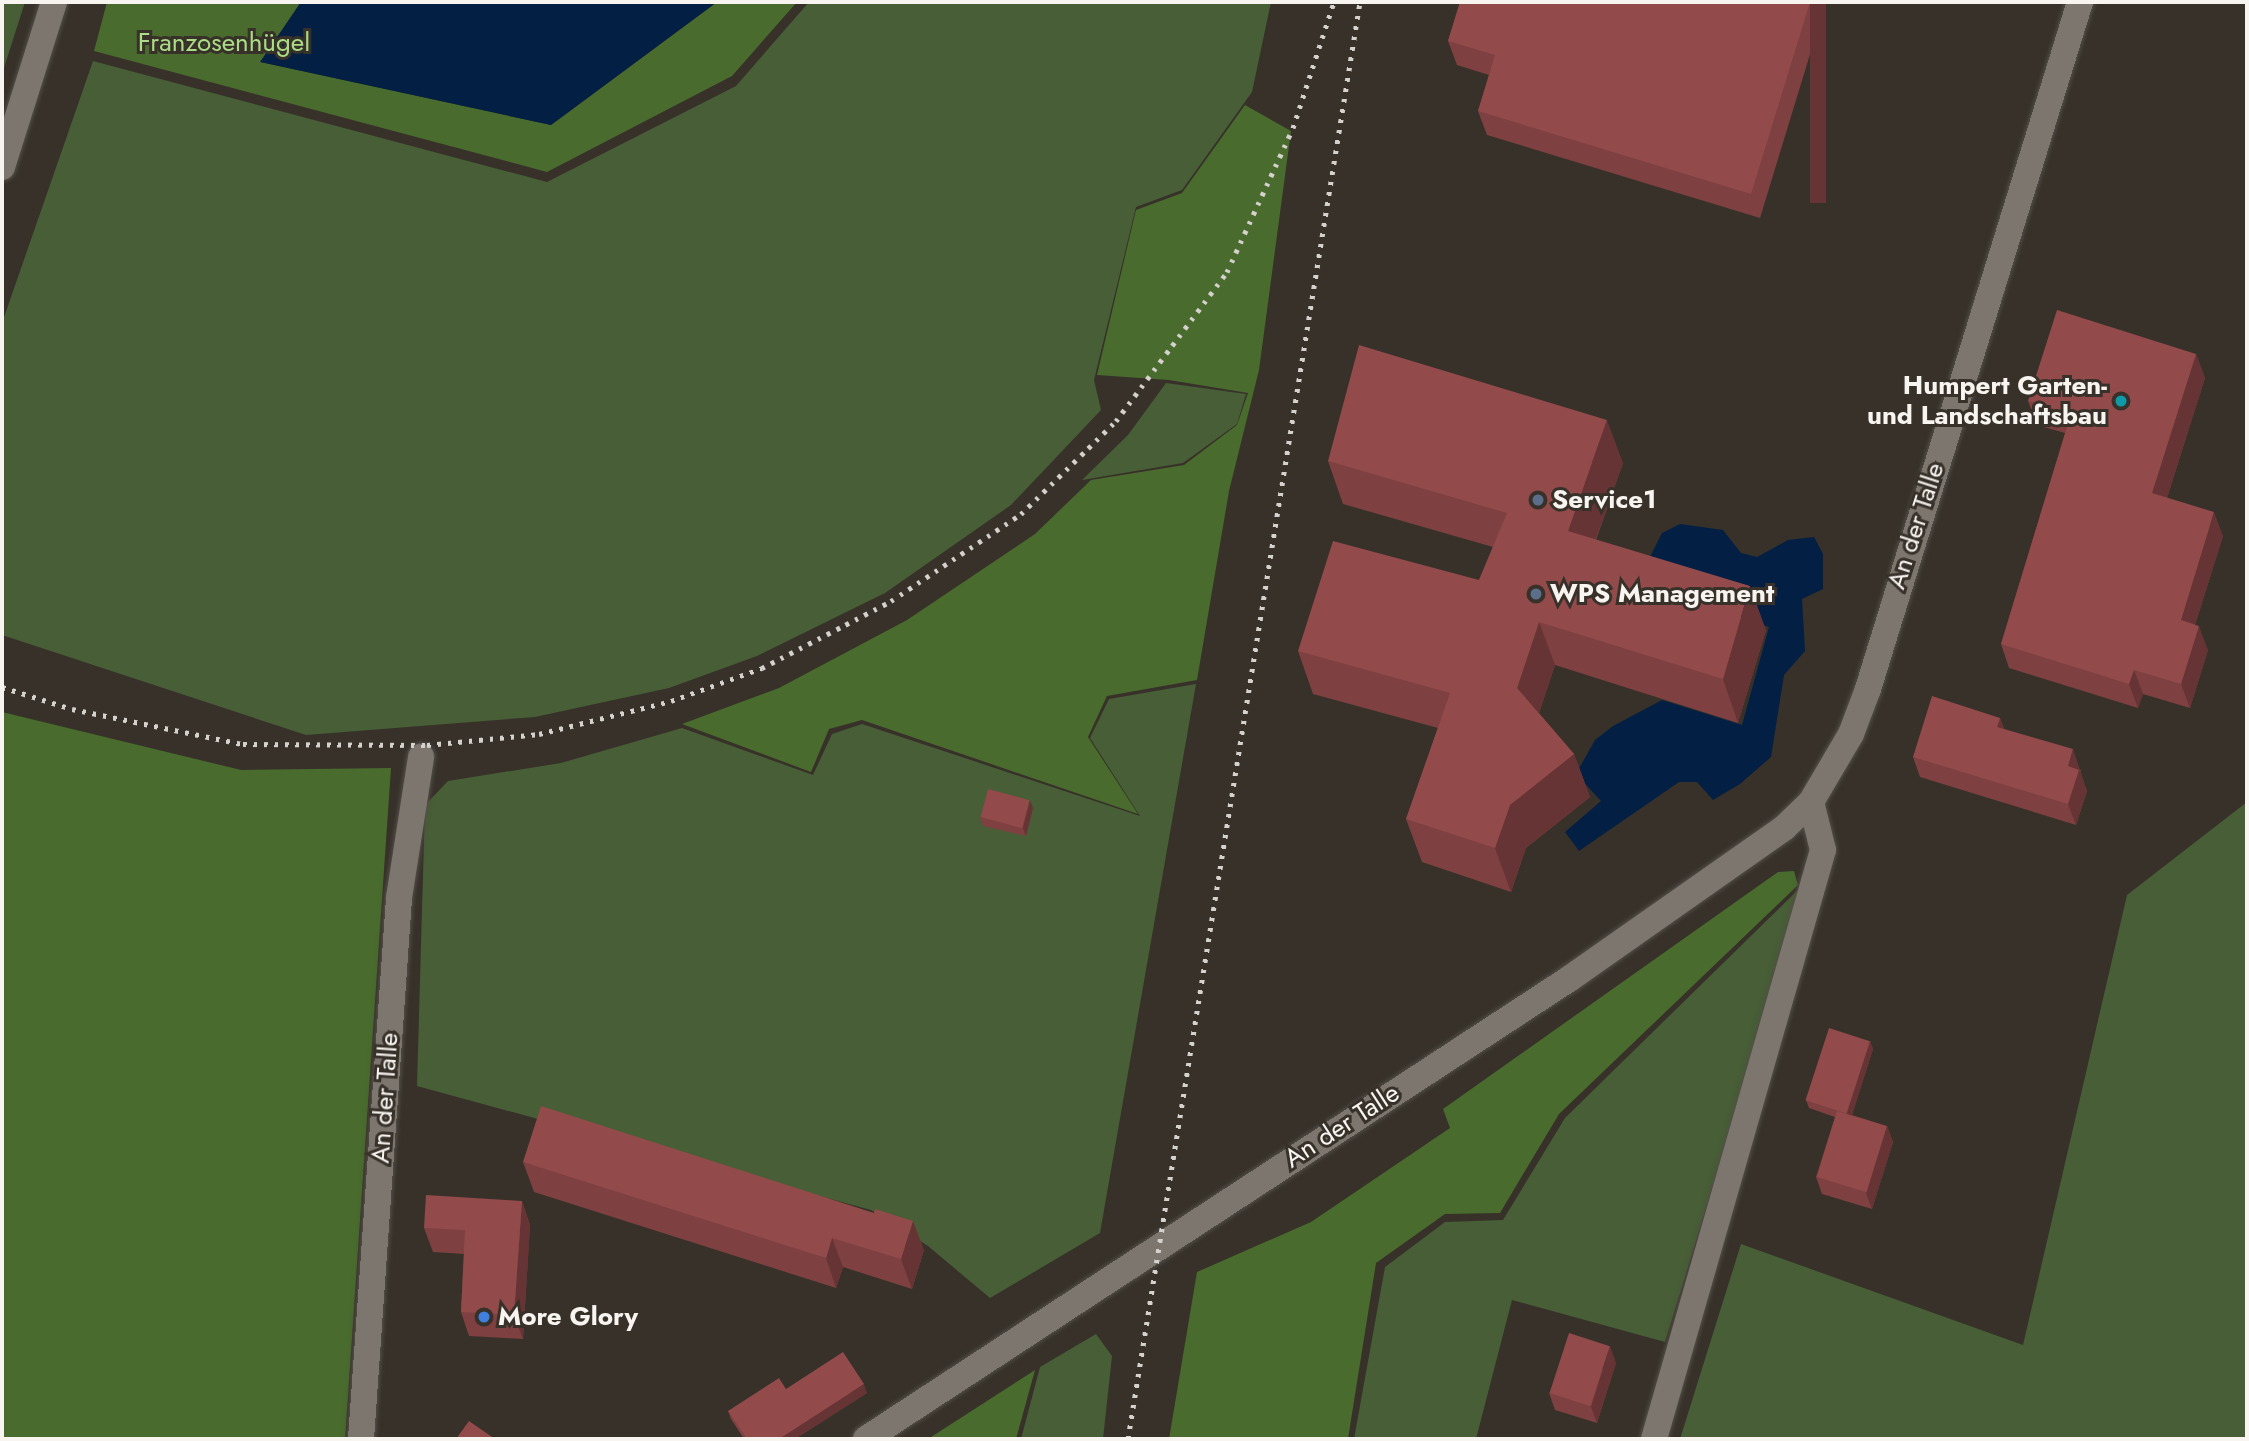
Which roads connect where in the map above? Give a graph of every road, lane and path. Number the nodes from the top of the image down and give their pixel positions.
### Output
1 (54, 2) edge
2 (2080, 2) edge
3 (2, 167) edge
4 (421, 757) dead end
5 (1811, 802) junction
6 (361, 1439) edge
7 (866, 1439) edge
8 (1654, 1439) edge

1 - 3 street
2 - 5 street, An der Talle
4 - 6 street, An der Talle
5 - 7 street, An der Talle
5 - 8 street

